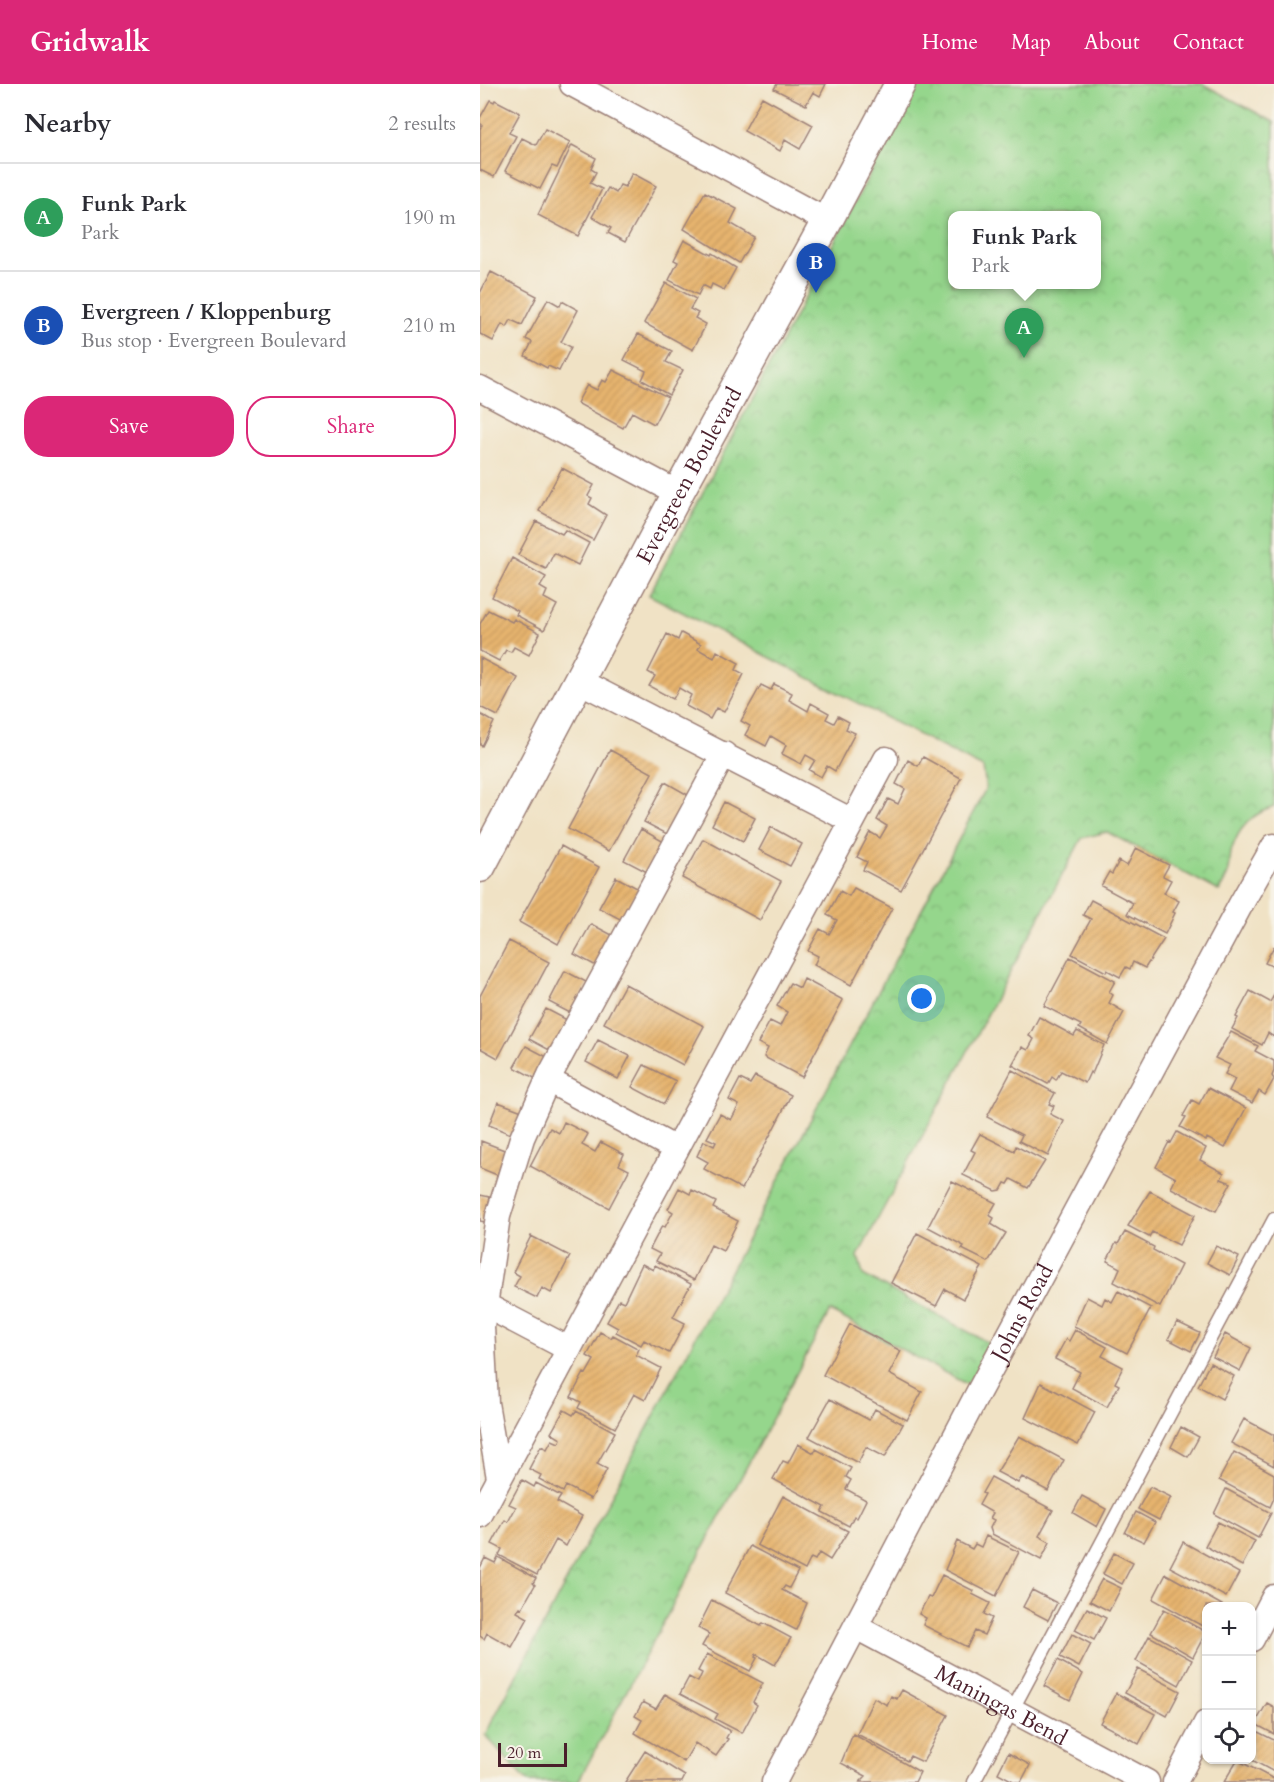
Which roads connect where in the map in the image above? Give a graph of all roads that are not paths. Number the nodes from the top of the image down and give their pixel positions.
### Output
1 (572, 84) edge
2 (900, 84) edge
3 (827, 221) junction
4 (480, 388) edge
5 (678, 493) junction
6 (579, 681) junction
7 (724, 754) junction
8 (886, 759) dead end
9 (852, 821) junction
10 (1274, 846) edge
11 (480, 867) edge
12 (548, 1080) junction
13 (676, 1149) junction
14 (1274, 1220) edge
15 (485, 1305) junction
16 (569, 1349) junction
17 (488, 1495) edge
18 (1274, 1597) edge
19 (856, 1627) junction
20 (1256, 1630) edge
21 (1012, 1711) junction
22 (1202, 1731) edge
23 (774, 1782) edge
24 (974, 1782) edge
25 (1147, 1782) edge
26 (1175, 1782) edge

1 - 3 street
2 - 3 street, Evergreen Boulevard
3 - 5 street, Evergreen Boulevard
4 - 5 street
5 - 6 street, Evergreen Boulevard
6 - 7 street
6 - 11 street, Evergreen Boulevard
7 - 9 street
7 - 12 street
8 - 9 street
9 - 13 street
10 - 19 street, Johns Road
12 - 13 street
12 - 15 street
13 - 16 street
14 - 21 lane
15 - 16 street
15 - 17 street
16 - 17 street
18 - 20 street
19 - 21 street, Maningas Bend
19 - 23 street, Johns Road
21 - 24 lane
21 - 25 street, Maningas Bend
22 - 26 street

